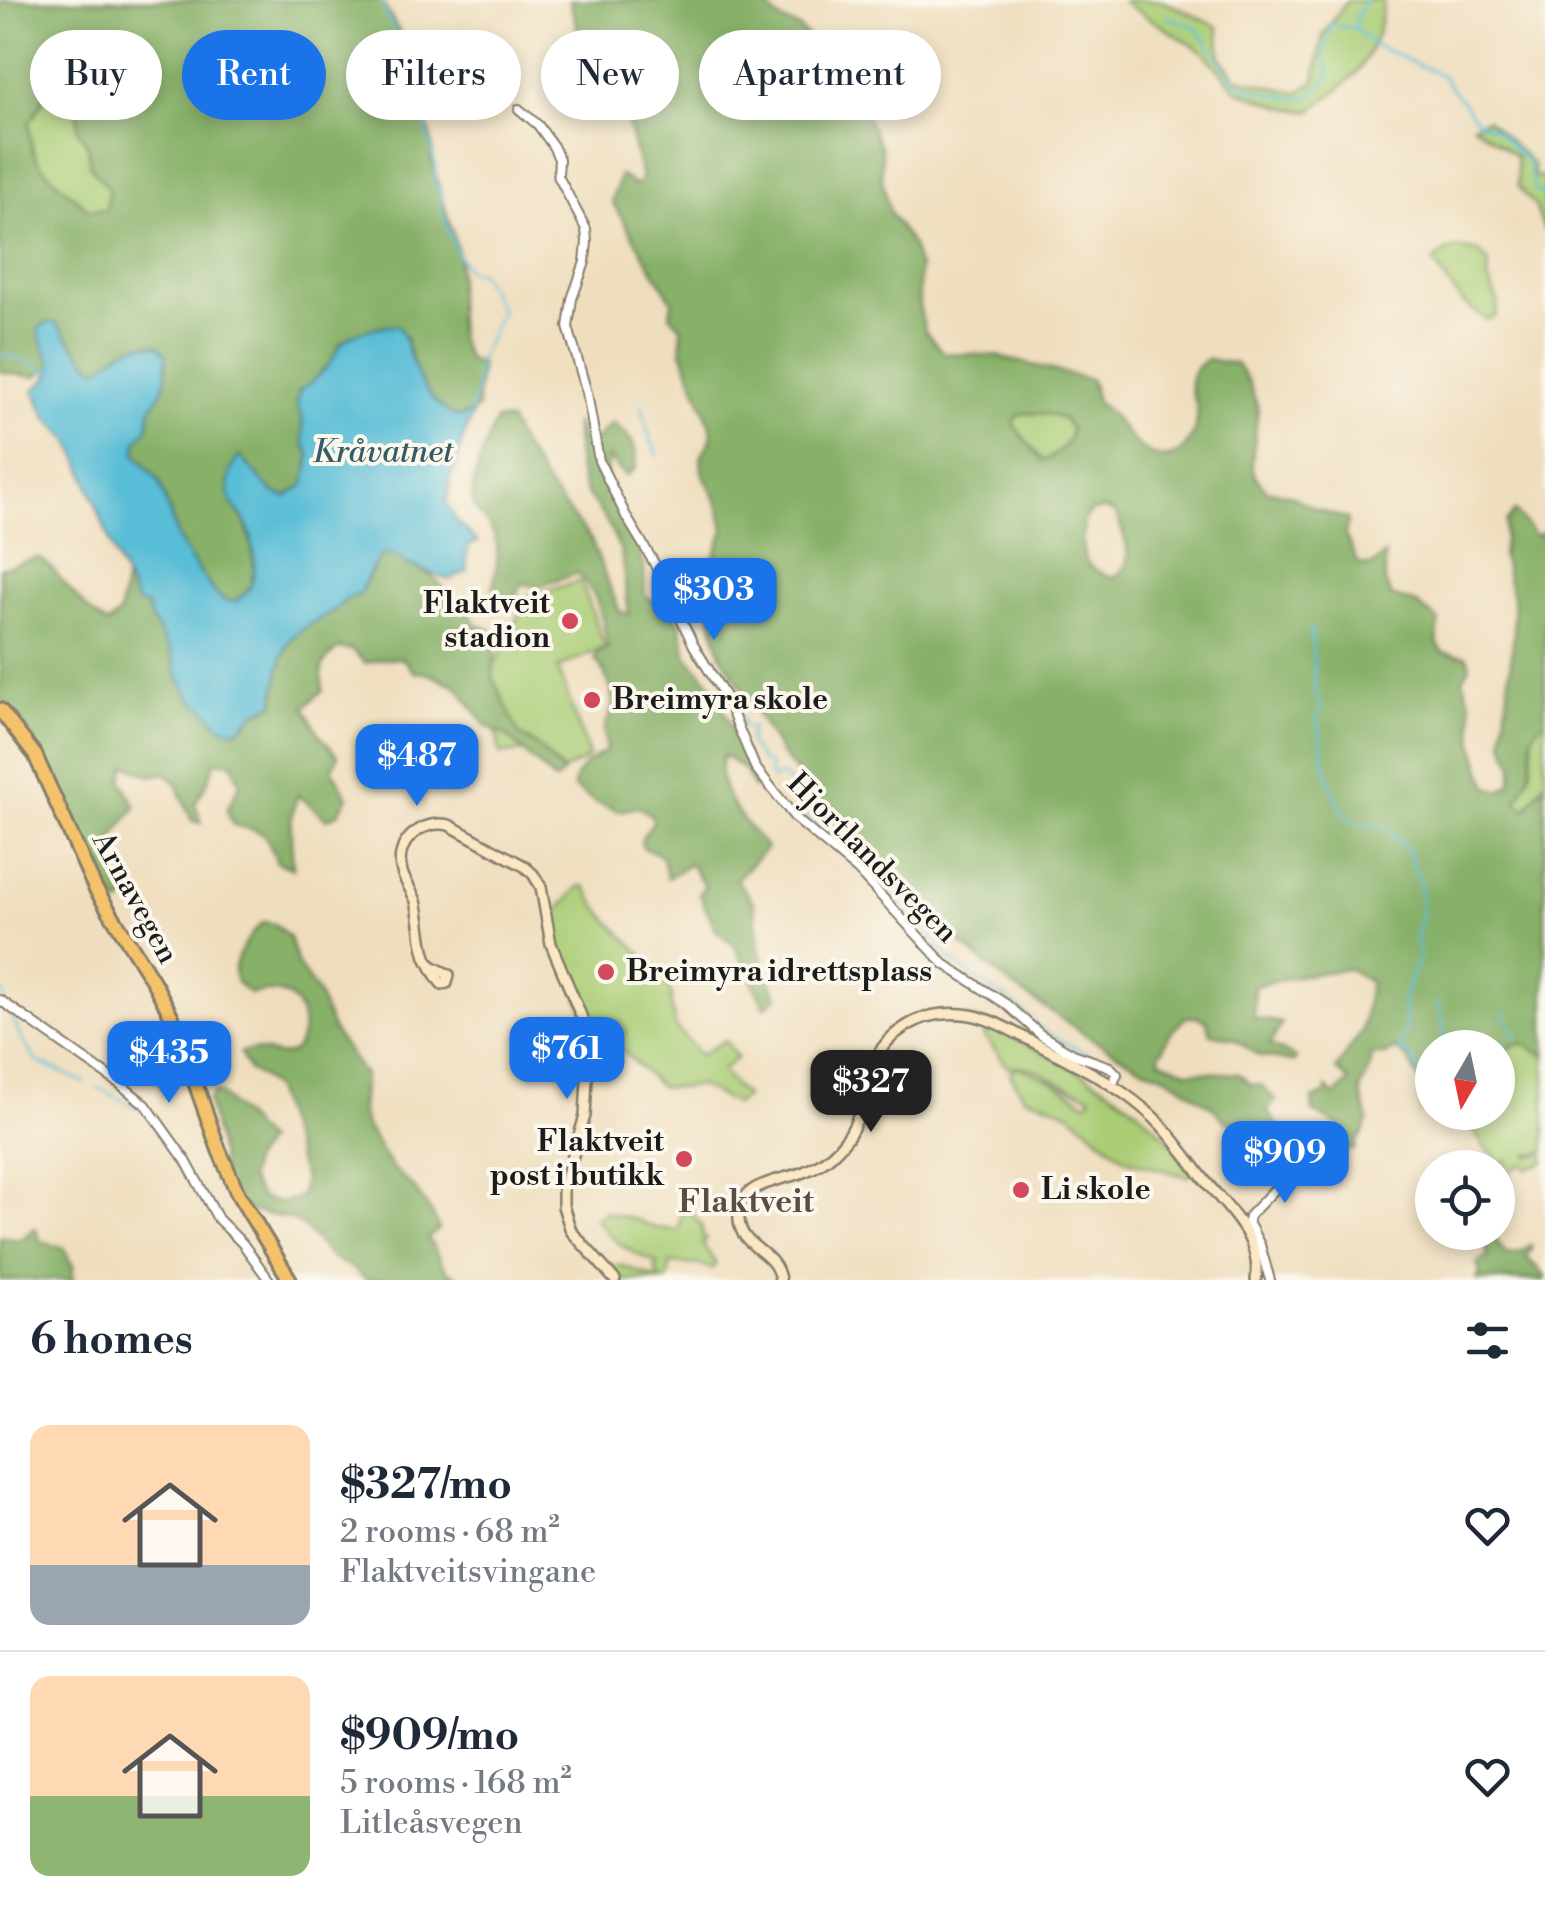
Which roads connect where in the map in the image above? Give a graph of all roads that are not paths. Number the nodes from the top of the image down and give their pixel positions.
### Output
1 (521, 110) edge
2 (0, 710) edge
3 (430, 965) dead end
4 (0, 1000) edge
5 (1112, 1086) junction
6 (1256, 1158) dead end
7 (269, 1280) edge
8 (290, 1280) edge
9 (615, 1280) edge
10 (780, 1280) edge
11 (1256, 1280) edge
12 (1270, 1280) edge

1 - 5 street, Hjortlandsvegen
2 - 8 highway, Arnavegen
3 - 9 main road
4 - 7 street
5 - 10 main road
5 - 11 main road
6 - 12 street

